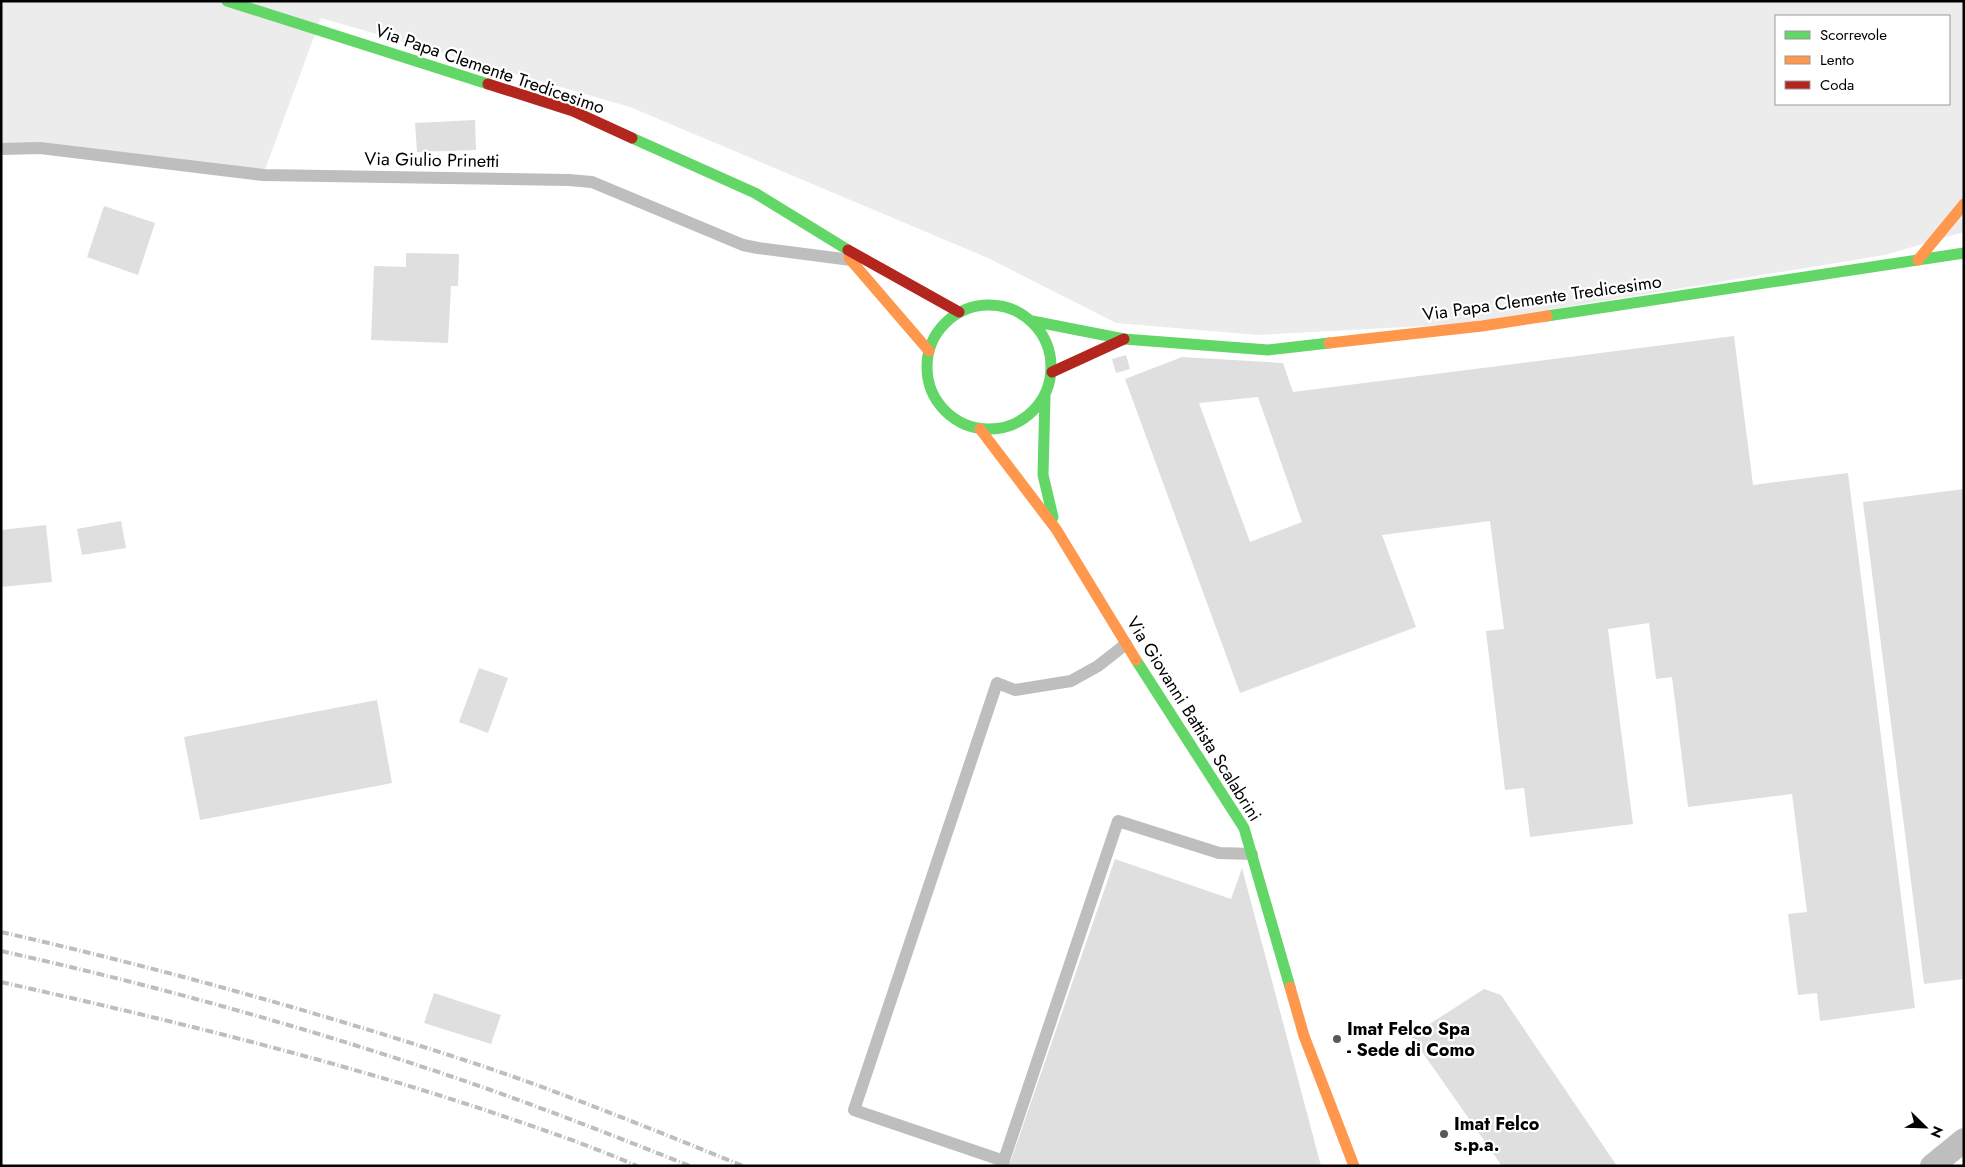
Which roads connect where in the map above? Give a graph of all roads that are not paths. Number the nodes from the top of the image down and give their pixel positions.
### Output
1 (227, 1) edge
2 (1, 149) edge
3 (1964, 204) edge
4 (839, 245) junction
5 (1964, 253) edge
6 (851, 260) junction
7 (1918, 260) junction
8 (959, 312) junction
9 (1032, 321) junction
10 (1124, 339) junction
11 (929, 351) junction
12 (1052, 372) junction
13 (1045, 395) junction
14 (980, 430) junction
15 (1056, 529) junction
16 (1126, 644) junction
17 (1252, 854) junction
18 (1964, 1140) edge
19 (1003, 1164) edge
20 (1354, 1166) edge
21 (1932, 1166) edge

1 - 4 main road, Via Papa Clemente Tredicesimo
2 - 6 lane, Via Giulio Prinetti
3 - 7 main road
4 - 6 main road, Via Papa Clemente Tredicesimo
4 - 8 main road, Via Papa Clemente Tredicesimo
5 - 7 main road, Via Papa Clemente Tredicesimo
6 - 11 main road, Via Papa Clemente Tredicesimo
7 - 10 main road, Via Papa Clemente Tredicesimo
8 - 9 main road
8 - 11 main road
9 - 10 main road, Via Papa Clemente Tredicesimo
9 - 12 main road
10 - 12 main road, Via Papa Clemente Tredicesimo
11 - 14 main road
12 - 13 main road
13 - 14 main road
13 - 15 main road, Via Giovanni Battista Scalabrini
14 - 15 main road, Via Giovanni Battista Scalabrini
15 - 16 main road, Via Giovanni Battista Scalabrini
16 - 17 main road, Via Giovanni Battista Scalabrini
16 - 19 lane
17 - 19 lane
17 - 20 main road, Via Giovanni Battista Scalabrini
18 - 21 street

